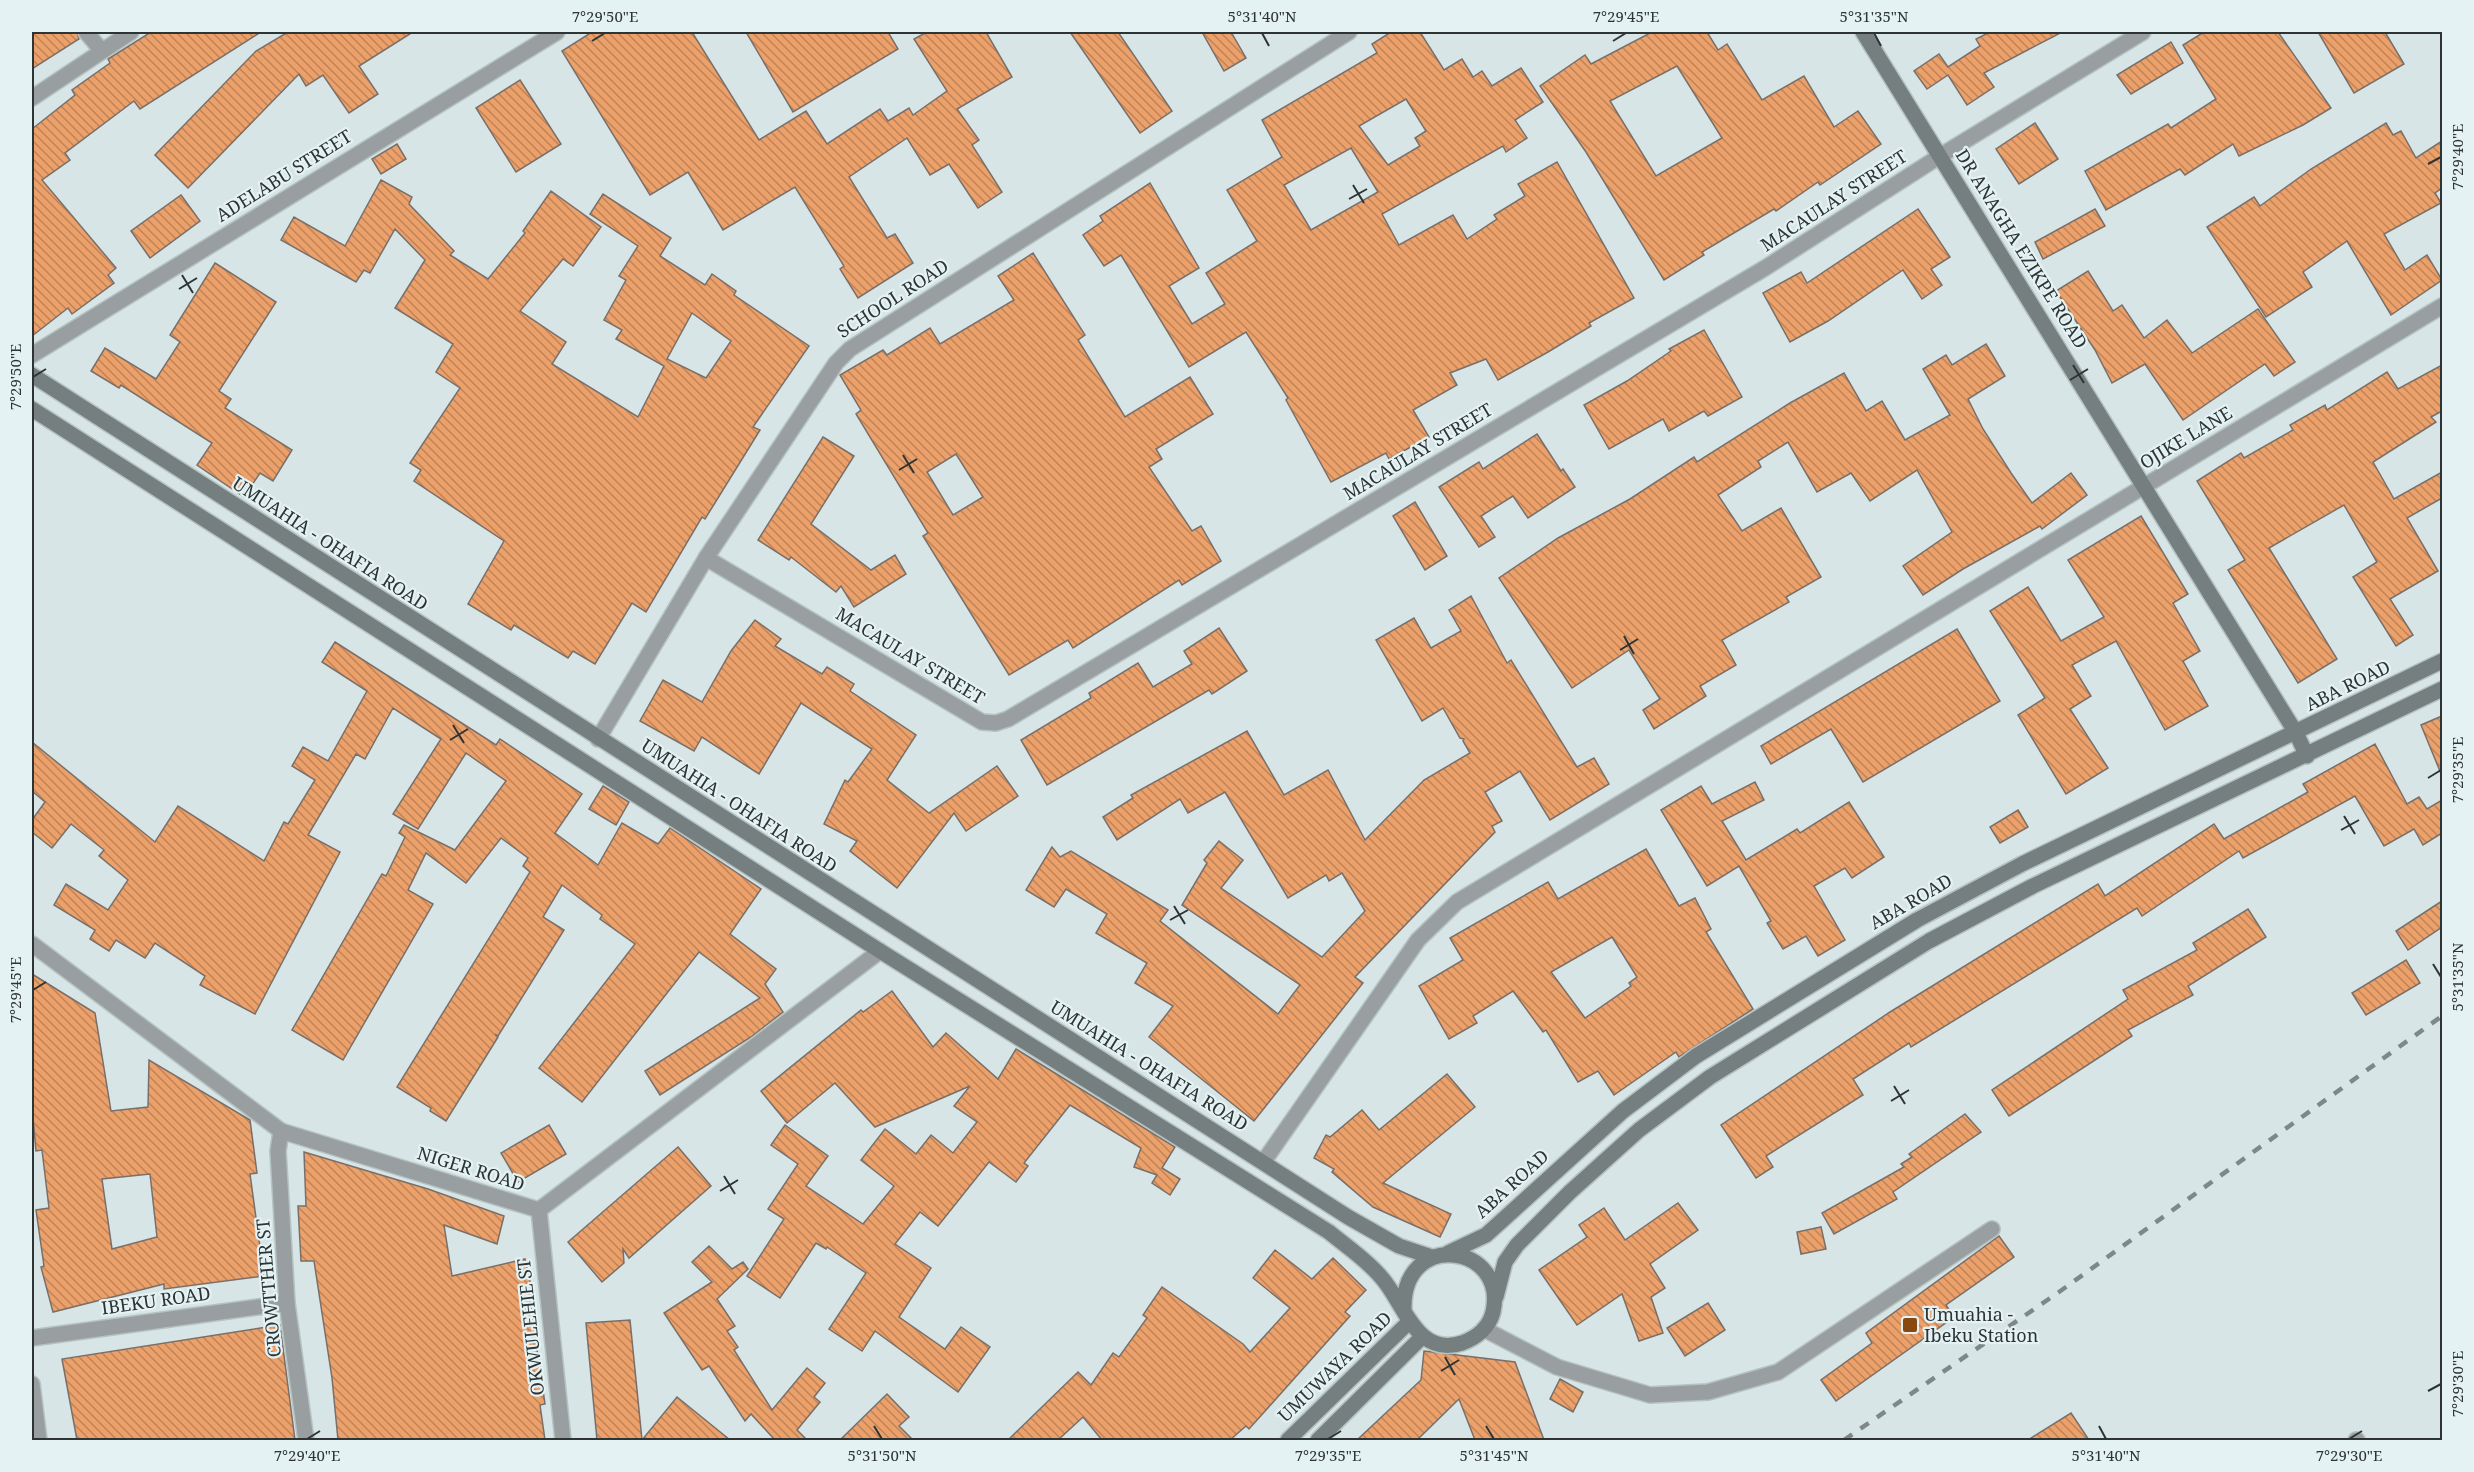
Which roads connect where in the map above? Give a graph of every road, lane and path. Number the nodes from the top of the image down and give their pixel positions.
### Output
1 (86, 32) edge
2 (131, 32) edge
3 (557, 32) edge
4 (1349, 32) edge
5 (1863, 32) edge
6 (2143, 32) edge
7 (102, 51) junction
8 (32, 98) edge
9 (1940, 156) junction
10 (2442, 306) edge
11 (32, 355) edge
12 (32, 375) edge
13 (32, 409) edge
14 (2144, 486) junction
15 (706, 558) junction
16 (2442, 661) edge
17 (2442, 689) edge
18 (2296, 733) junction
19 (598, 739) junction
20 (2307, 756) junction
21 (32, 944) edge
22 (880, 951) junction
23 (280, 1131) junction
24 (1264, 1161) junction
25 (539, 1210) junction
26 (1992, 1229) dead end
27 (1448, 1253) junction
28 (1432, 1257) junction
29 (1495, 1300) junction
30 (287, 1303) junction
31 (1407, 1315) junction
32 (1484, 1329) junction
33 (1422, 1337) junction
34 (32, 1338) edge
35 (32, 1384) edge
36 (39, 1440) edge
37 (306, 1440) edge
38 (563, 1440) edge
39 (1288, 1440) edge
40 (1318, 1440) edge

1 - 7 street
2 - 7 street
3 - 11 street, ADELABU STREET
4 - 15 street, SCHOOL ROAD
5 - 9 main road, DR ANAGHA EZIKPE ROAD
6 - 9 street, MACAULAY STREET
7 - 8 street
9 - 14 main road, DR ANAGHA EZIKPE ROAD
9 - 15 street, MACAULAY STREET
10 - 14 street, OJIKE LANE
12 - 19 main road, UMUAHIA - OHAFIA ROAD
13 - 22 main road
14 - 18 main road, DR ANAGHA EZIKPE ROAD
14 - 24 street, OJIKE LANE
15 - 19 street, SCHOOL ROAD
16 - 18 main road, ABA ROAD
17 - 20 main road
18 - 20 main road, DR ANAGHA EZIKPE ROAD
18 - 27 main road, ABA ROAD
19 - 24 main road, UMUAHIA - OHAFIA ROAD
20 - 29 main road
21 - 23 street, NIGER ROAD
22 - 25 street, NIGER ROAD
22 - 31 main road
23 - 25 street, NIGER ROAD
23 - 30 street, CROWTTHER ST
24 - 28 main road, UMUAHIA - OHAFIA ROAD
25 - 38 street, OKWULEHIE ST
26 - 32 street
27 - 28 main road
27 - 29 main road
28 - 31 main road
29 - 32 main road
30 - 34 street, IBEKU ROAD
30 - 37 street, CROWTTHER ST
31 - 33 main road
31 - 39 main road, UMUWAYA ROAD
32 - 33 main road
33 - 40 main road
35 - 36 street

